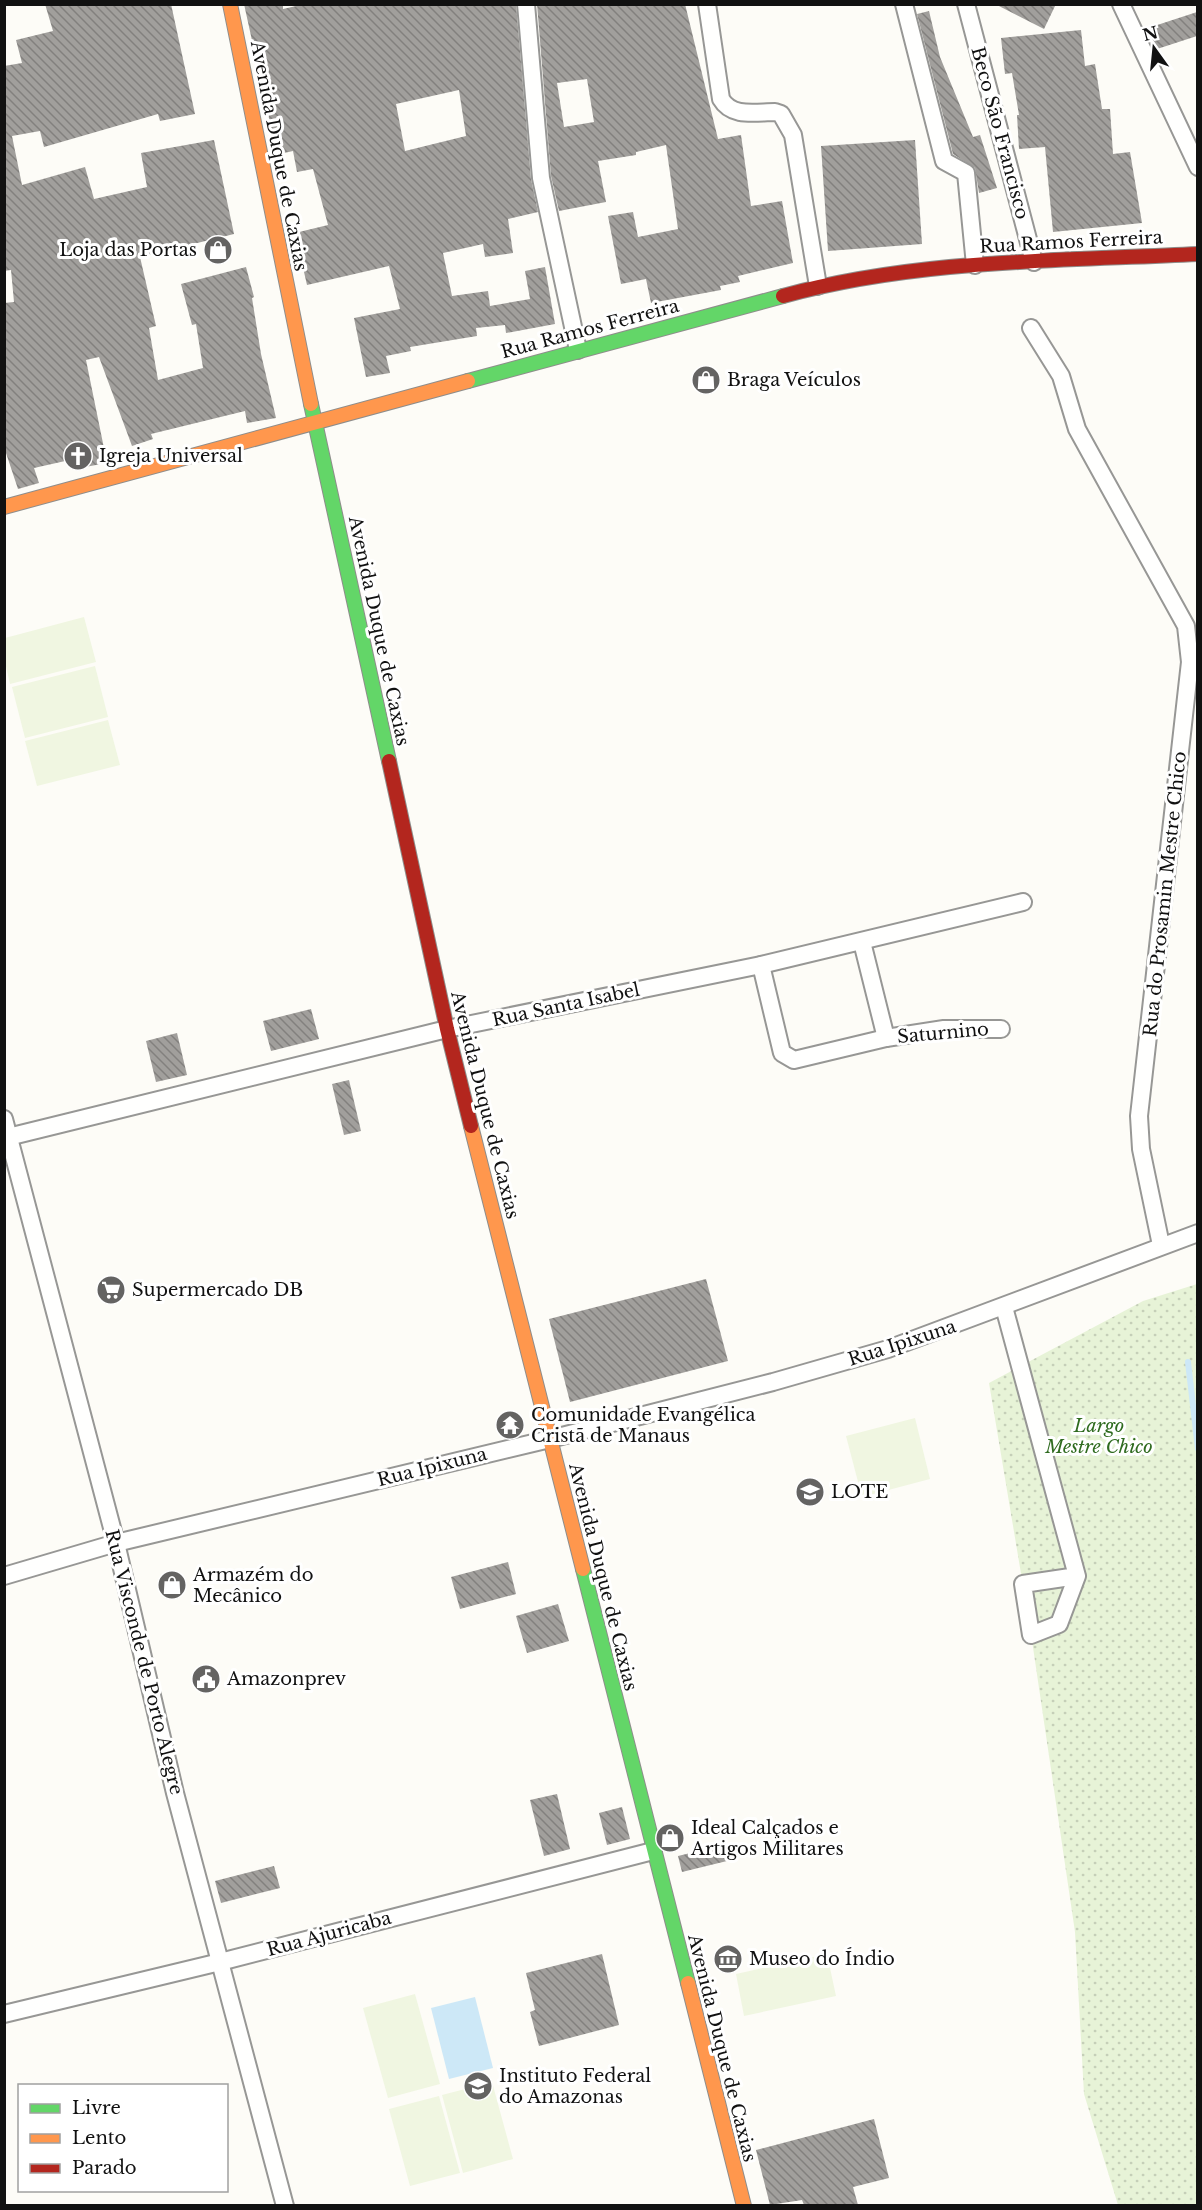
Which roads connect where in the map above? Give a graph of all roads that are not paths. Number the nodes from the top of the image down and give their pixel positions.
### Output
1 (230, 4) edge
2 (526, 4) edge
3 (707, 4) edge
4 (904, 4) edge
5 (966, 4) edge
6 (1121, 4) edge
7 (1197, 167) edge
8 (1197, 254) edge
9 (1034, 262) junction
10 (975, 265) junction
11 (818, 286) junction
12 (1031, 328) dead end
13 (578, 350) junction
14 (315, 422) junction
15 (4, 507) edge
16 (1023, 902) dead end
17 (862, 942) junction
18 (761, 965) junction
19 (447, 1029) junction
20 (1001, 1029) dead end
21 (886, 1038) junction
22 (4, 1119) edge
23 (7, 1137) edge
24 (1197, 1233) edge
25 (1161, 1245) junction
26 (1004, 1307) junction
27 (550, 1438) junction
28 (116, 1543) junction
29 (4, 1576) edge
30 (1077, 1576) dead end
31 (653, 1851) junction
32 (220, 1962) junction
33 (4, 2014) edge
34 (285, 2205) edge
35 (744, 2205) edge

1 - 14 street, Avenida Duque de Caxias
2 - 13 street
3 - 11 street
4 - 10 street
5 - 9 street, Beco São Francisco
6 - 7 street
8 - 9 street, Rua Ramos Ferreira
9 - 10 street, Rua Ramos Ferreira
10 - 11 street, Rua Ramos Ferreira
11 - 13 street, Rua Ramos Ferreira
12 - 25 street, Rua do Prosamin Mestre Chico
13 - 14 street, Rua Ramos Ferreira
14 - 15 street, Rua Ramos Ferreira
14 - 19 street, Avenida Duque de Caxias
16 - 17 street, Rua Santa Isabel
17 - 18 street, Rua Santa Isabel
17 - 21 street, Saturnino
18 - 19 street, Rua Santa Isabel
18 - 21 street, Saturnino
19 - 23 street, Rua Santa Isabel
19 - 27 street, Avenida Duque de Caxias
20 - 21 street, Saturnino
22 - 23 street, Rua Visconde de Porto Alegre
23 - 28 street, Rua Visconde de Porto Alegre
24 - 25 street, Rua Ipixuna
25 - 26 street, Rua Ipixuna
26 - 27 street, Rua Ipixuna
26 - 30 street
27 - 28 street, Rua Ipixuna
27 - 31 street, Avenida Duque de Caxias
28 - 29 street, Rua Ipixuna
28 - 32 street, Rua Visconde de Porto Alegre
31 - 32 street, Rua Ajuricaba
31 - 35 street, Avenida Duque de Caxias
32 - 33 street, Rua Ajuricaba
32 - 34 street, Rua Visconde de Porto Alegre

